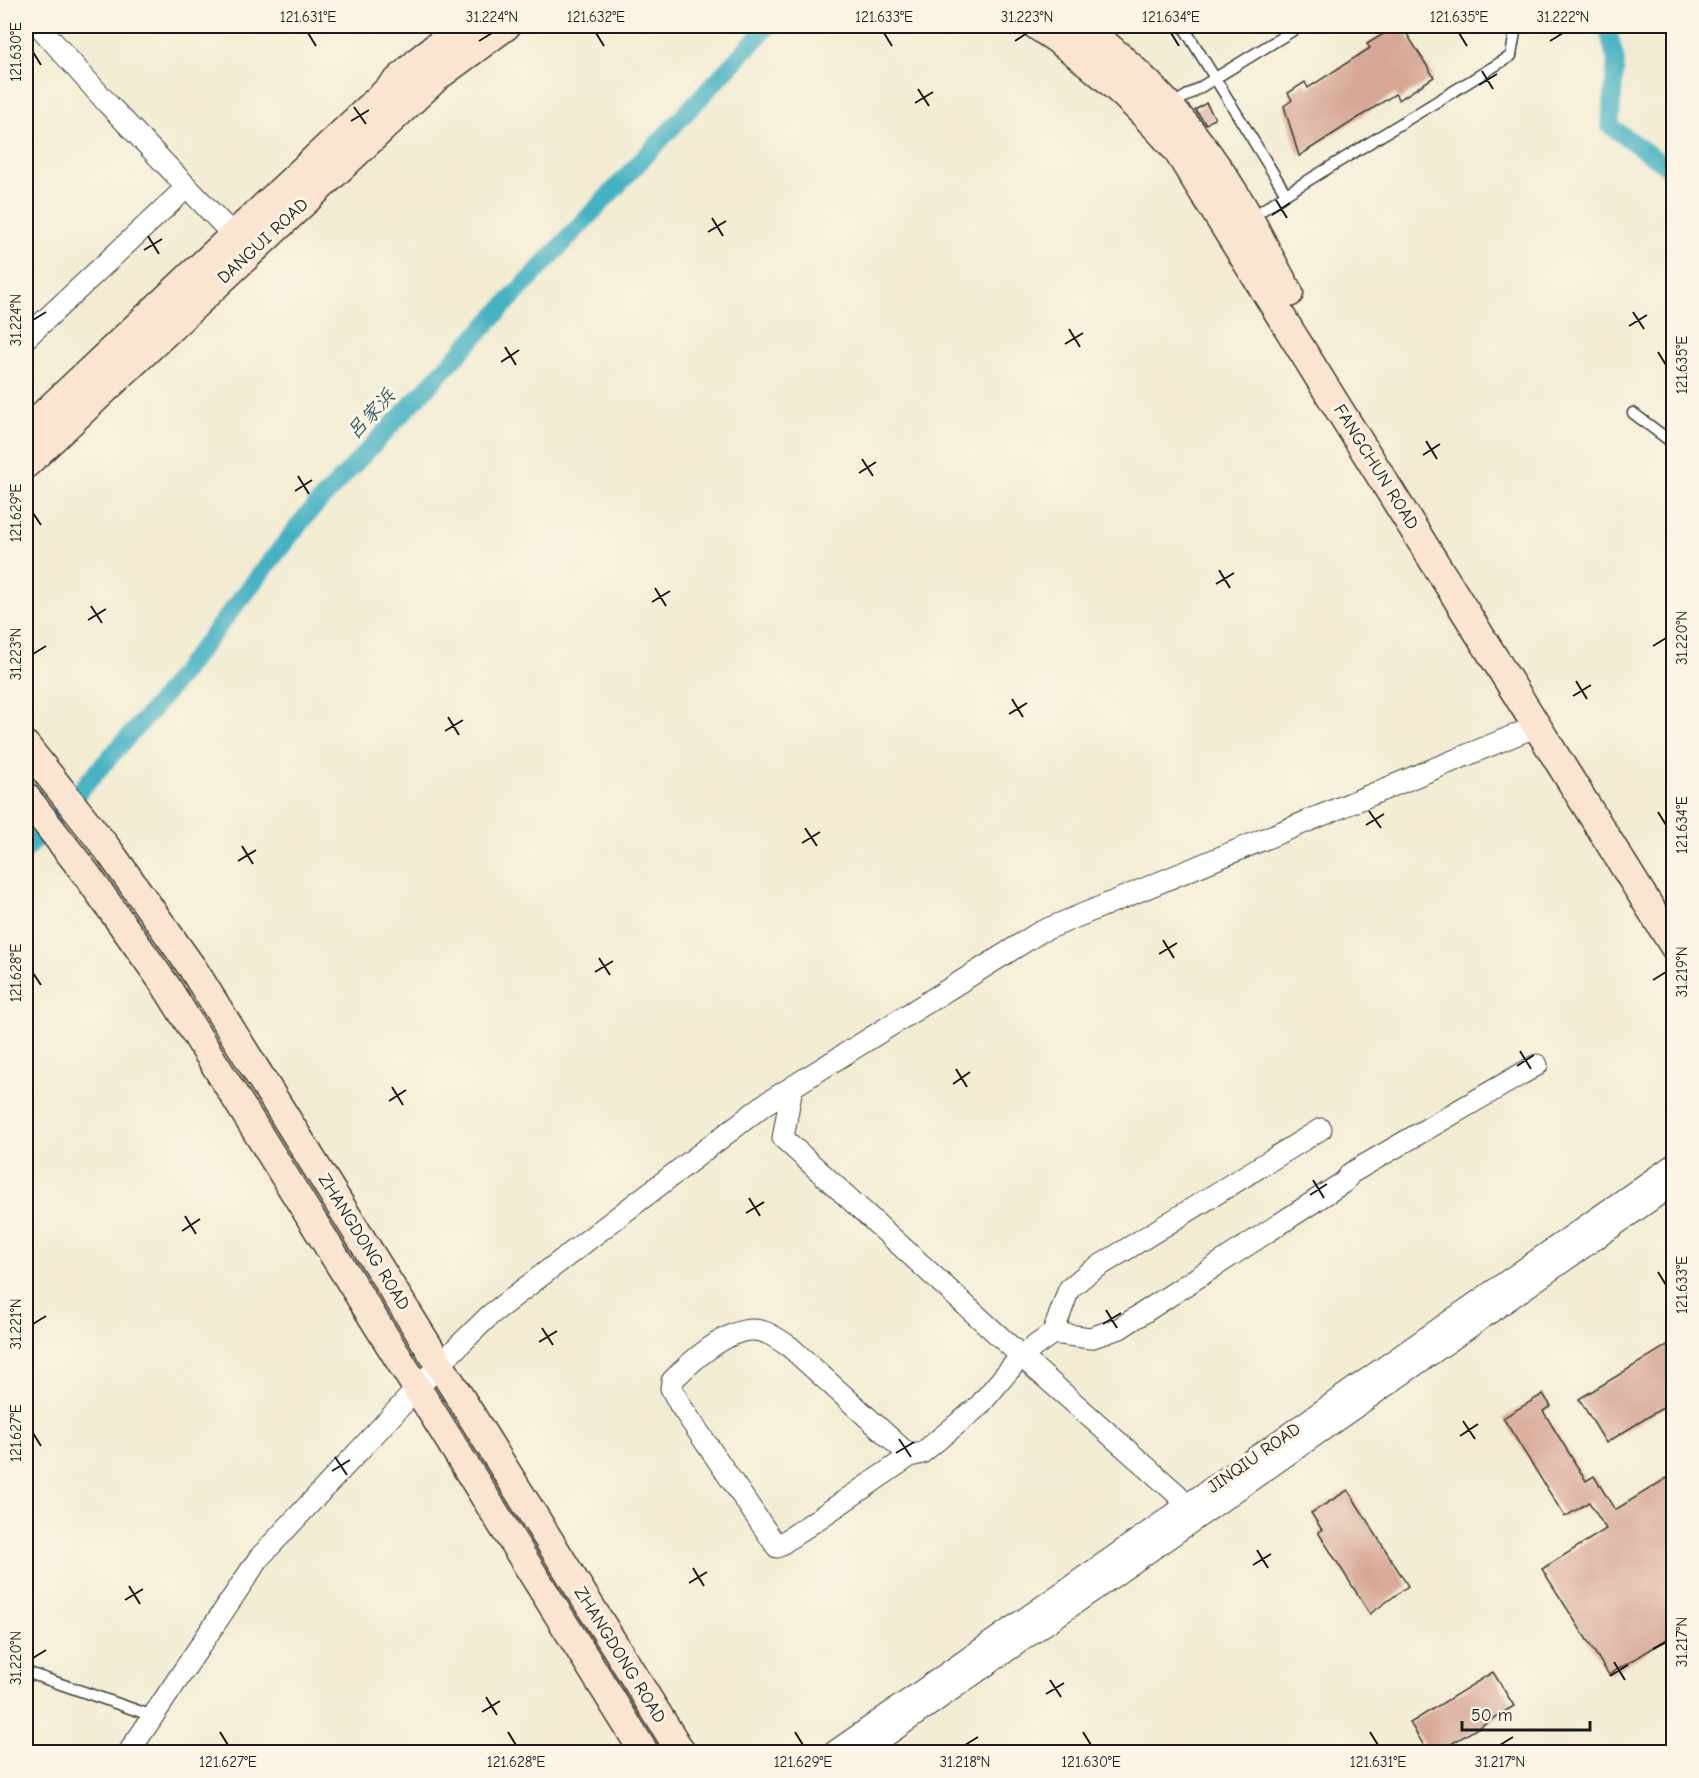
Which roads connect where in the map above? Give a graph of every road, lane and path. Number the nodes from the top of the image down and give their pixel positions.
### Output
1 (39, 26) edge
2 (463, 26) edge
3 (506, 26) edge
4 (1037, 26) edge
5 (1082, 26) edge
6 (1183, 26) edge
7 (1300, 26) edge
8 (1516, 26) edge
9 (1215, 78) junction
10 (1170, 106) junction
11 (187, 187) junction
12 (1286, 194) junction
13 (1250, 219) junction
14 (233, 236) junction
15 (26, 338) edge
16 (1633, 413) dead end
17 (26, 430) edge
18 (1674, 444) edge
19 (26, 464) edge
20 (1537, 726) junction
21 (26, 747) edge
22 (26, 797) edge
23 (1674, 911) edge
24 (1674, 946) edge
25 (1536, 1065) dead end
26 (792, 1087) junction
27 (1320, 1129) dead end
28 (1674, 1164) edge
29 (1674, 1184) edge
30 (1053, 1333) junction
31 (1021, 1356) junction
32 (440, 1364) junction
33 (417, 1388) junction
34 (910, 1456) junction
35 (1185, 1506) junction
36 (26, 1671) edge
37 (153, 1716) junction
38 (129, 1752) edge
39 (644, 1752) edge
40 (681, 1752) edge
41 (834, 1752) edge
42 (863, 1752) edge

1 - 11 street
2 - 14 street, DANGUI ROAD
3 - 19 street, DANGUI ROAD
4 - 20 street, FANGCHUN ROAD
5 - 10 street, FANGCHUN ROAD
6 - 9 lane
7 - 9 lane
8 - 12 lane
9 - 10 lane
9 - 12 lane
10 - 13 street, FANGCHUN ROAD
11 - 14 street
11 - 15 street
12 - 13 lane
13 - 23 street, FANGCHUN ROAD
14 - 17 street, DANGUI ROAD
16 - 18 lane
20 - 24 street, FANGCHUN ROAD
20 - 26 street
21 - 32 street, ZHANGDONG ROAD
22 - 33 street, ZHANGDONG ROAD
25 - 30 street
26 - 31 street
26 - 32 street
27 - 30 street
28 - 35 street, JINQIU ROAD
29 - 42 street, JINQIU ROAD
30 - 31 street
31 - 34 street
31 - 35 street
32 - 33 street
32 - 40 street, ZHANGDONG ROAD
33 - 37 street
33 - 39 street, ZHANGDONG ROAD
34 - 34 street
35 - 41 street, JINQIU ROAD
36 - 37 lane
37 - 38 street

